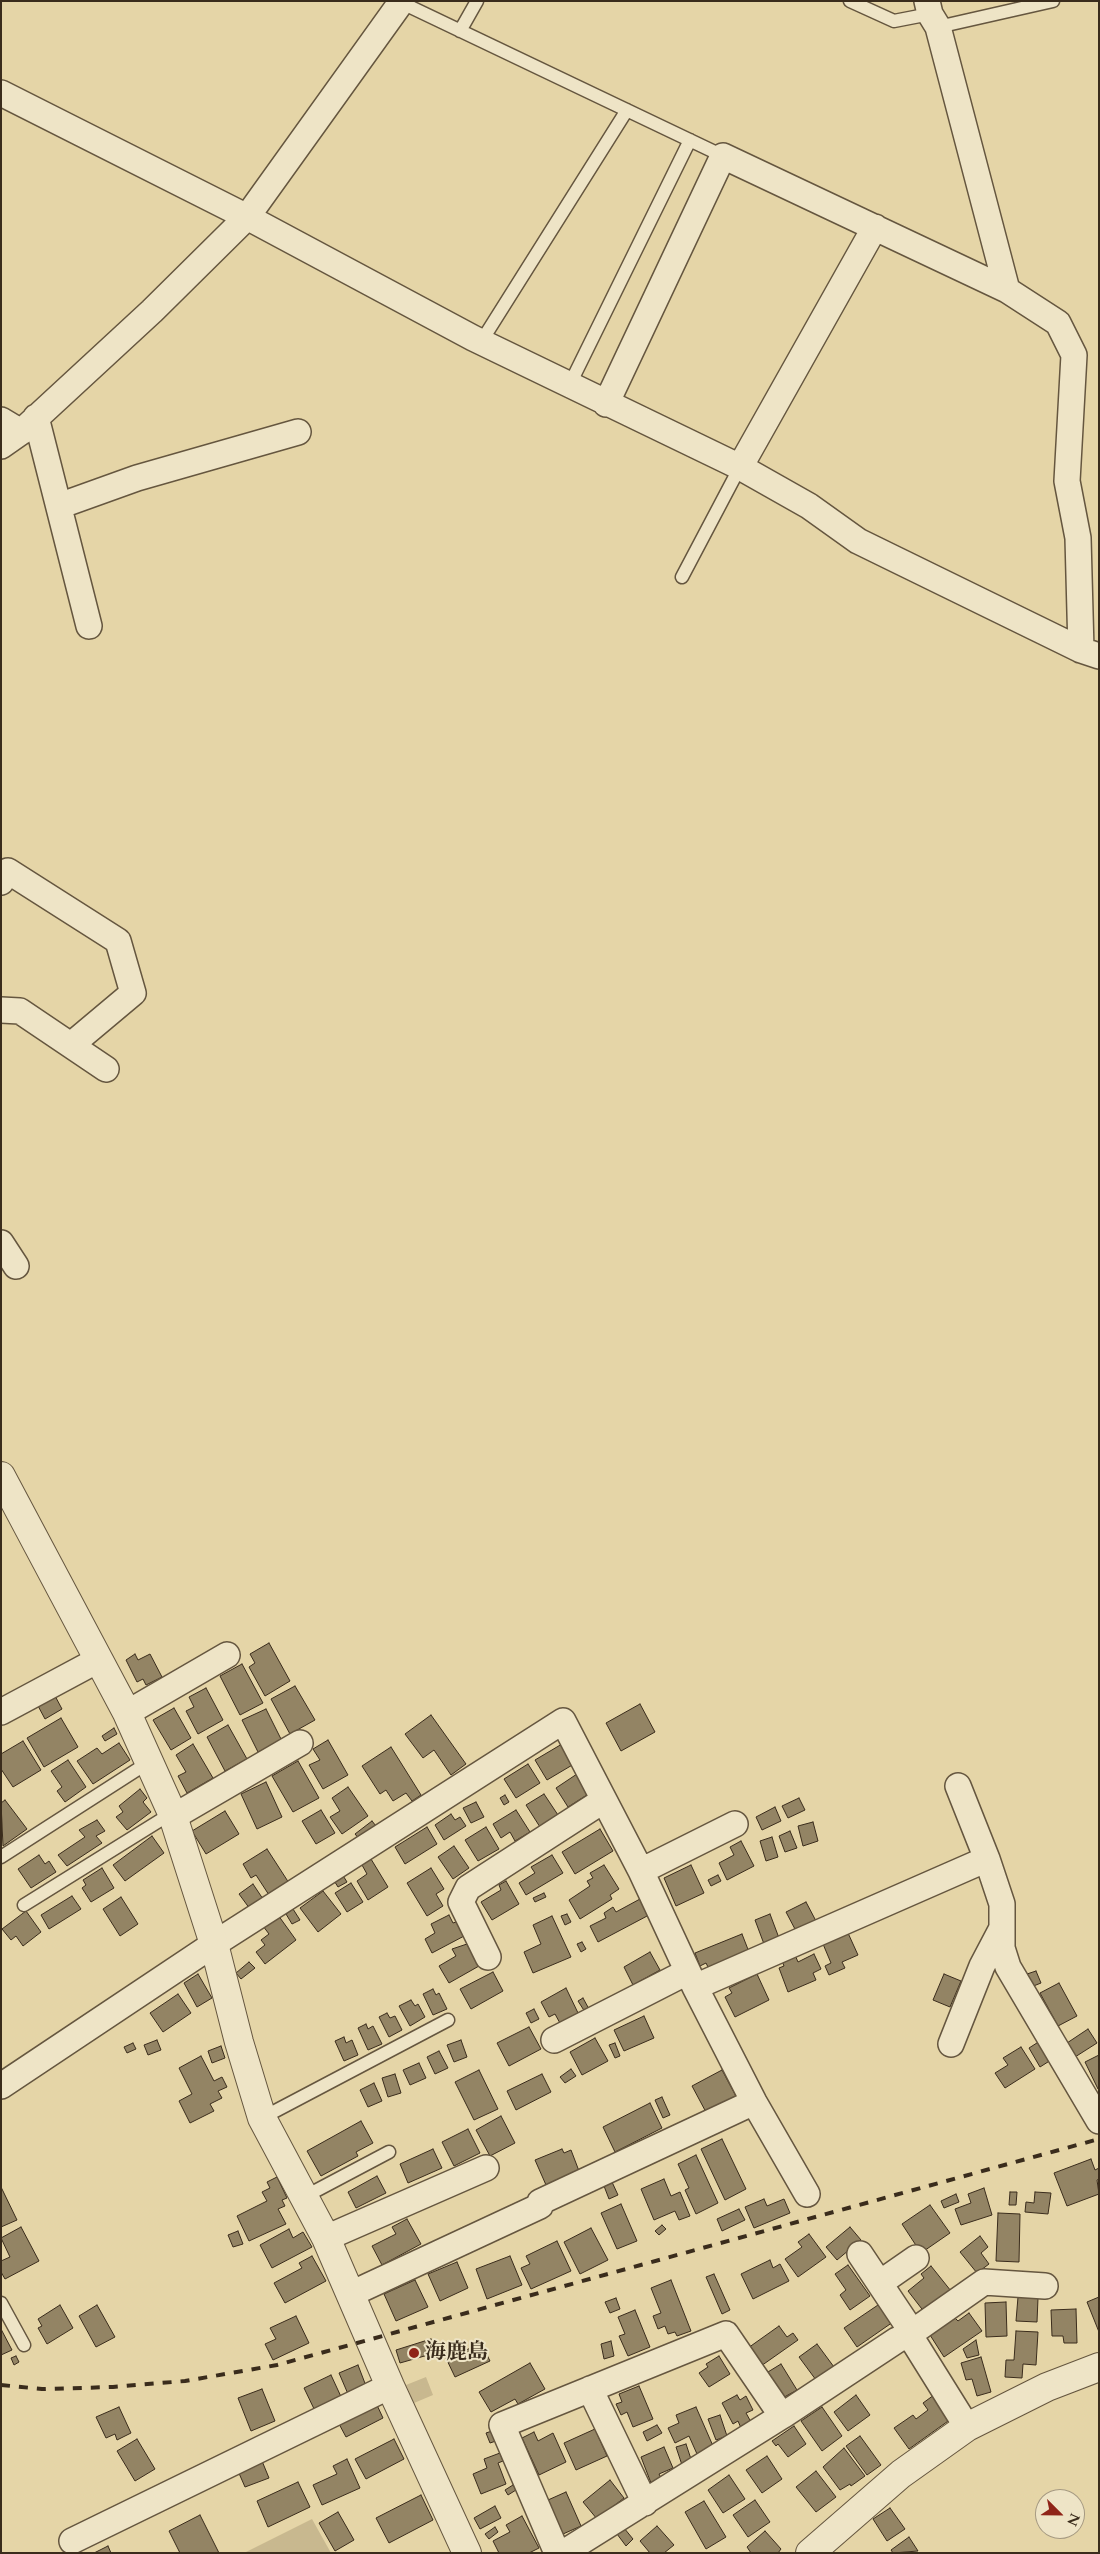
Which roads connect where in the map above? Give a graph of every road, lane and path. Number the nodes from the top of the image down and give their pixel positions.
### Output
1 (477, 1) edge
2 (850, 1) edge
3 (1054, 1) edge
4 (400, 2) edge
5 (932, 14) edge
6 (460, 31) junction
7 (1, 93) edge
8 (627, 110) junction
9 (690, 140) junction
10 (723, 156) junction
11 (247, 217) junction
12 (875, 227) junction
13 (1007, 290) junction
14 (481, 342) junction
15 (570, 384) junction
16 (606, 404) junction
17 (15, 429) edge
18 (298, 432) dead end
19 (740, 468) junction
20 (58, 506) junction
21 (682, 577) dead end
22 (89, 626) dead end
23 (1090, 653) edge
24 (1, 882) edge
25 (1, 1010) edge
26 (71, 1045) junction
27 (106, 1069) dead end
28 (1, 1243) edge
29 (16, 1266) dead end
30 (1, 1476) edge
31 (227, 1654) dead end
32 (98, 1660) junction
33 (1, 1712) edge
34 (127, 1713) junction
35 (300, 1743) dead end
36 (149, 1762) junction
37 (958, 1786) dead end
38 (604, 1800) junction
39 (172, 1815) junction
40 (735, 1824) dead end
41 (1, 1857) edge
42 (987, 1859) junction
43 (641, 1871) junction
44 (24, 1905) dead end
45 (1002, 1928) junction
46 (214, 1944) junction
47 (488, 1957) dead end
48 (691, 1979) junction
49 (448, 2020) dead end
50 (554, 2040) dead end
51 (951, 2044) dead end
52 (1, 2086) edge
53 (754, 2102) junction
54 (262, 2118) junction
55 (1099, 2121) edge
56 (389, 2152) dead end
57 (486, 2168) dead end
58 (807, 2194) dead end
59 (304, 2197) junction
60 (326, 2238) junction
61 (860, 2254) dead end
62 (916, 2258) dead end
63 (880, 2283) junction
64 (1045, 2286) dead end
65 (350, 2294) junction
66 (1, 2304) edge
67 (907, 2336) junction
68 (24, 2345) dead end
69 (1099, 2367) edge
70 (390, 2386) junction
71 (590, 2389) junction
72 (782, 2416) junction
73 (967, 2427) junction
74 (646, 2503) junction
75 (72, 2541) dead end
76 (467, 2553) edge
77 (557, 2553) edge
78 (563, 2553) edge
79 (810, 2553) edge

1 - 6 lane
2 - 5 lane
3 - 5 lane
4 - 6 lane
4 - 11 street
5 - 13 street
6 - 8 lane
7 - 11 street
8 - 9 lane
8 - 14 lane
9 - 10 lane
9 - 15 lane
10 - 12 street
10 - 16 street
11 - 14 street
11 - 17 street
12 - 13 street
12 - 19 street
13 - 23 street
14 - 15 street
15 - 16 street
16 - 19 street
17 - 20 street
18 - 20 street
19 - 21 lane
19 - 23 street
20 - 22 street
24 - 26 street
25 - 26 street
26 - 27 street
28 - 29 street
30 - 32 street
31 - 34 street
32 - 33 street
32 - 34 street
34 - 36 street
35 - 39 street
36 - 39 street
36 - 41 lane
37 - 42 street
38 - 43 street
38 - 46 street
38 - 47 street
39 - 44 lane
39 - 46 street
40 - 43 street
42 - 45 street
42 - 48 street
43 - 48 street
45 - 51 street
45 - 55 street
46 - 52 street
46 - 54 street
48 - 50 street
48 - 53 street
49 - 54 lane
53 - 58 street
53 - 65 street
54 - 59 street
56 - 59 lane
57 - 60 street
59 - 60 street
60 - 65 street
61 - 63 street
62 - 63 street
63 - 67 street
64 - 67 street
65 - 70 street
66 - 68 lane
67 - 72 street
67 - 73 street
69 - 73 street
70 - 75 street
70 - 76 street
71 - 72 street
71 - 74 street
71 - 77 street
72 - 74 street
73 - 79 street
74 - 78 street

